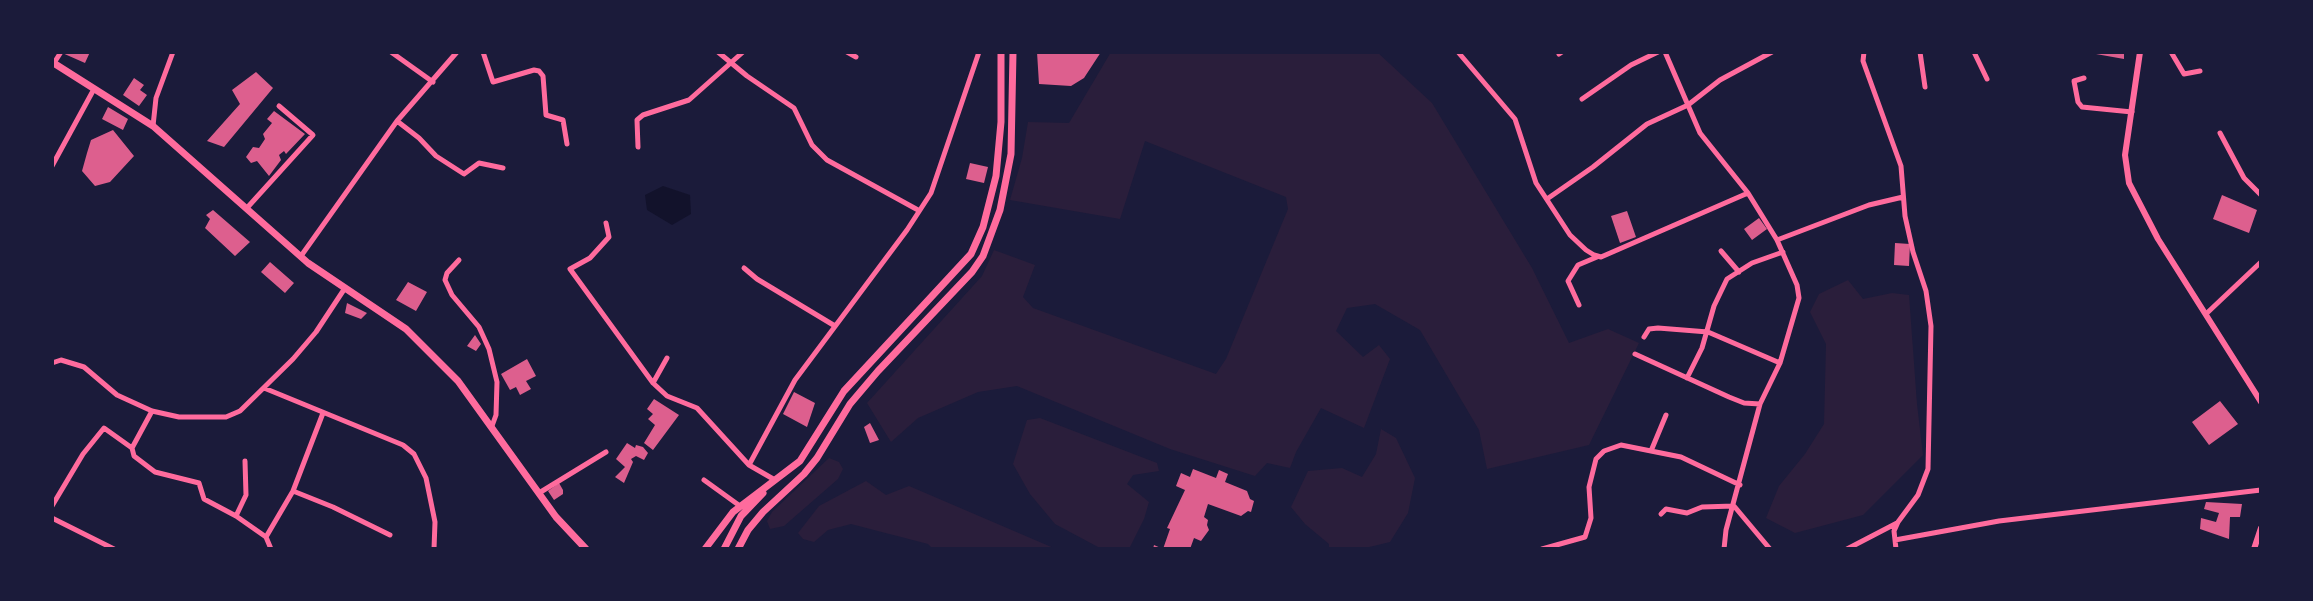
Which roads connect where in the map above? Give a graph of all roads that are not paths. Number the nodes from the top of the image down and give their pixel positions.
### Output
1 (61, 52) edge
2 (173, 52) edge
3 (391, 52) edge
4 (457, 52) edge
5 (483, 52) edge
6 (718, 52) edge
7 (743, 52) edge
8 (847, 52) edge
9 (979, 52) edge
10 (1001, 52) edge
11 (1013, 52) edge
12 (1458, 52) edge
13 (1658, 52) edge
14 (1665, 52) edge
15 (1772, 52) edge
16 (1864, 52) edge
17 (1920, 52) edge
18 (1974, 52) edge
19 (2140, 52) edge
20 (2171, 52) edge
21 (856, 57) dead end
22 (53, 62) edge
23 (730, 63) junction
24 (2200, 71) dead end
25 (2084, 78) dead end
26 (1987, 79) dead end
27 (433, 82) junction
28 (1925, 87) dead end
29 (94, 88) junction
30 (1582, 99) dead end
31 (1688, 105) junction
32 (279, 106) dead end
33 (2132, 112) junction
34 (397, 121) junction
35 (153, 126) junction
36 (2220, 133) dead end
37 (567, 144) dead end
38 (638, 147) dead end
39 (52, 166) edge
40 (503, 168) dead end
41 (1748, 193) junction
42 (2261, 195) edge
43 (1903, 197) junction
44 (1547, 199) junction
45 (246, 209) junction
46 (918, 210) junction
47 (606, 223) dead end
48 (1777, 240) junction
49 (1721, 251) dead end
50 (1783, 252) junction
51 (301, 256) junction
52 (1598, 256) junction
53 (459, 260) dead end
54 (2261, 262) edge
55 (744, 268) dead end
56 (1739, 272) junction
57 (345, 288) junction
58 (1579, 305) dead end
59 (2207, 313) junction
60 (835, 326) junction
61 (1708, 332) junction
62 (1644, 337) dead end
63 (1635, 354) dead end
64 (667, 358) dead end
65 (52, 363) edge
66 (1780, 363) junction
67 (1687, 378) junction
68 (653, 383) junction
69 (264, 388) junction
70 (2261, 402) edge
71 (1760, 404) junction
72 (152, 411) junction
73 (323, 413) junction
74 (1666, 415) dead end
75 (491, 427) junction
76 (132, 448) junction
77 (1651, 451) junction
78 (606, 452) dead end
79 (245, 461) dead end
80 (749, 465) junction
81 (704, 480) dead end
82 (775, 480) junction
83 (1740, 485) junction
84 (2261, 490) edge
85 (293, 491) junction
86 (538, 494) junction
87 (52, 506) edge
88 (740, 506) junction
89 (1734, 506) junction
90 (1661, 514) dead end
91 (236, 516) junction
92 (52, 518) edge
93 (1898, 522) junction
94 (2261, 528) edge
95 (390, 535) dead end
96 (266, 537) junction
97 (1895, 540) junction
98 (114, 549) edge
99 (271, 549) edge
100 (434, 549) edge
101 (586, 549) edge
102 (705, 549) edge
103 (724, 549) edge
104 (738, 549) edge
105 (1542, 549) edge
106 (1724, 549) edge
107 (1770, 549) edge
108 (1847, 549) edge
109 (1896, 549) edge
110 (2254, 549) edge

1 - 22 street
2 - 35 street
3 - 27 street
4 - 27 street
5 - 37 street
6 - 23 street
7 - 23 street
8 - 21 street
9 - 46 street
10 - 82 main road
11 - 104 main road
12 - 44 street
13 - 30 street
14 - 31 street
15 - 31 street
16 - 43 street
17 - 28 street
18 - 26 street
19 - 33 street
20 - 24 street
22 - 29 main road
23 - 38 street
23 - 46 street
25 - 33 street
27 - 34 street
29 - 35 main road
29 - 39 street
31 - 41 street
31 - 44 street
32 - 45 street
33 - 59 street
34 - 40 street
34 - 51 street
35 - 45 main road
36 - 42 street
41 - 48 street
41 - 52 street
43 - 48 street
43 - 93 street
44 - 52 street
45 - 51 main road
46 - 60 street
47 - 68 street
48 - 50 street
49 - 56 street
50 - 56 street
50 - 66 street
51 - 57 main road
52 - 58 street
53 - 75 street
54 - 59 street
55 - 60 street
56 - 61 street
57 - 69 street
57 - 75 main road
59 - 70 street
60 - 80 street
61 - 62 street
61 - 66 street
61 - 67 street
63 - 67 street
64 - 68 street
65 - 72 street
66 - 71 street
67 - 71 street
68 - 80 street
69 - 72 street
69 - 73 street
71 - 83 street
72 - 76 street
73 - 85 street
73 - 100 street
74 - 77 street
75 - 86 main road
76 - 87 street
76 - 91 street
77 - 83 street
77 - 105 street
78 - 86 street
79 - 91 street
80 - 82 street
81 - 88 street
82 - 88 main road
82 - 103 main road
83 - 89 street
84 - 97 street
85 - 95 street
85 - 96 street
86 - 101 main road
88 - 102 main road
89 - 90 street
89 - 106 street
89 - 107 street
91 - 96 street
92 - 98 street
93 - 97 street
93 - 108 street
94 - 110 street
96 - 99 street
97 - 109 street

